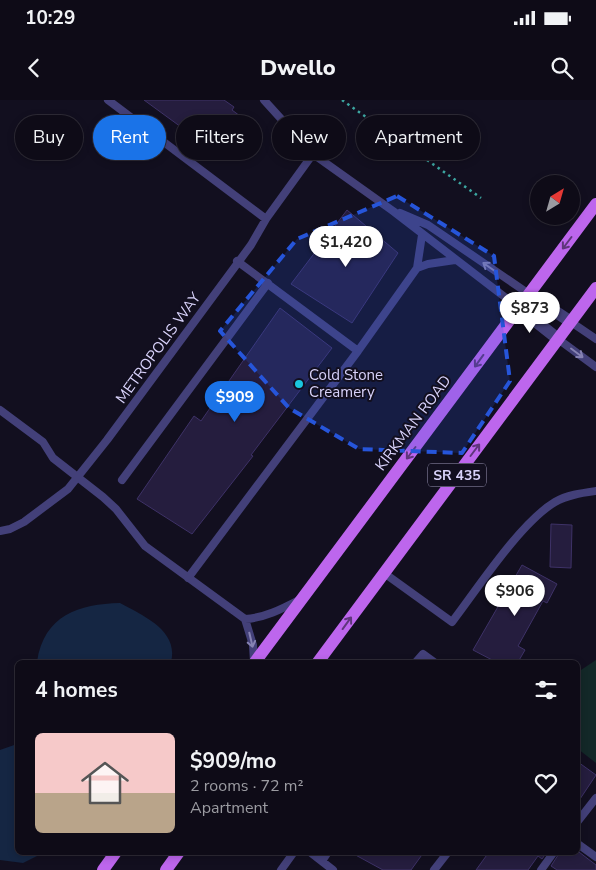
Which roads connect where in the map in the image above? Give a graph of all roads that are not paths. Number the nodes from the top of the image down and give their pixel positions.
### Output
1 (108, 100) edge
2 (264, 100) edge
3 (278, 115) edge
4 (309, 160) edge
5 (321, 160) edge
6 (596, 204) edge
7 (393, 211) junction
8 (266, 219) junction
9 (422, 235) junction
10 (455, 260) junction
11 (237, 261) junction
12 (417, 268) junction
13 (268, 283) junction
14 (596, 288) edge
15 (529, 294) junction
16 (519, 308) junction
17 (571, 322) junction
18 (558, 339) junction
19 (596, 339) edge
20 (358, 351) junction
21 (596, 367) edge
22 (0, 410) edge
23 (78, 477) junction
24 (122, 480) dead end
25 (596, 491) edge
26 (0, 531) edge
27 (384, 573) junction
28 (188, 578) junction
29 (303, 598) junction
30 (245, 619) junction
31 (255, 660) edge
32 (256, 660) edge
33 (319, 660) edge
34 (418, 660) edge
35 (431, 660) edge
36 (596, 798) edge
37 (580, 818) edge
38 (580, 845) edge
39 (114, 855) edge
40 (177, 855) edge
41 (292, 855) edge
42 (314, 855) edge
43 (326, 855) edge
44 (446, 855) edge
45 (552, 855) edge
46 (596, 857) edge
47 (322, 861) junction
48 (103, 870) edge
49 (166, 870) edge
50 (281, 870) edge
51 (334, 870) edge
52 (434, 870) edge
53 (541, 870) edge

1 - 8 lane
2 - 3 lane
4 - 8 lane, METROPOLIS WAY
5 - 7 lane
6 -> 15 main road, KIRKMAN ROAD / SR 435
7 - 9 lane
15 -> 7 lane
8 - 11 lane, METROPOLIS WAY
9 - 10 lane
9 - 12 lane
10 - 12 lane
10 - 16 lane
11 - 13 lane
11 - 23 lane, METROPOLIS WAY
12 - 20 lane
13 - 20 lane
13 - 24 lane
14 - 17 main road, SR 435
15 - 16 main road, KIRKMAN ROAD / SR 435
15 - 17 street
16 - 18 street
16 -> 29 main road, KIRKMAN ROAD / SR 435
17 - 18 main road, SR 435
17 - 19 lane
18 -> 21 lane
27 -> 18 main road, SR 435
20 - 28 lane
22 - 23 lane
23 - 26 lane, METROPOLIS WAY
23 - 28 lane
25 - 27 lane
33 -> 27 main road, SR 435
28 - 30 lane
29 - 30 lane
29 - 32 main road, KIRKMAN ROAD / SR 435
30 -> 31 lane
34 - 35 lane
36 - 37 lane
38 - 46 lane
39 - 48 main road
40 - 49 main road
41 - 50 lane
42 - 47 lane
43 - 47 lane
44 - 52 lane
45 - 53 lane
47 - 51 lane

